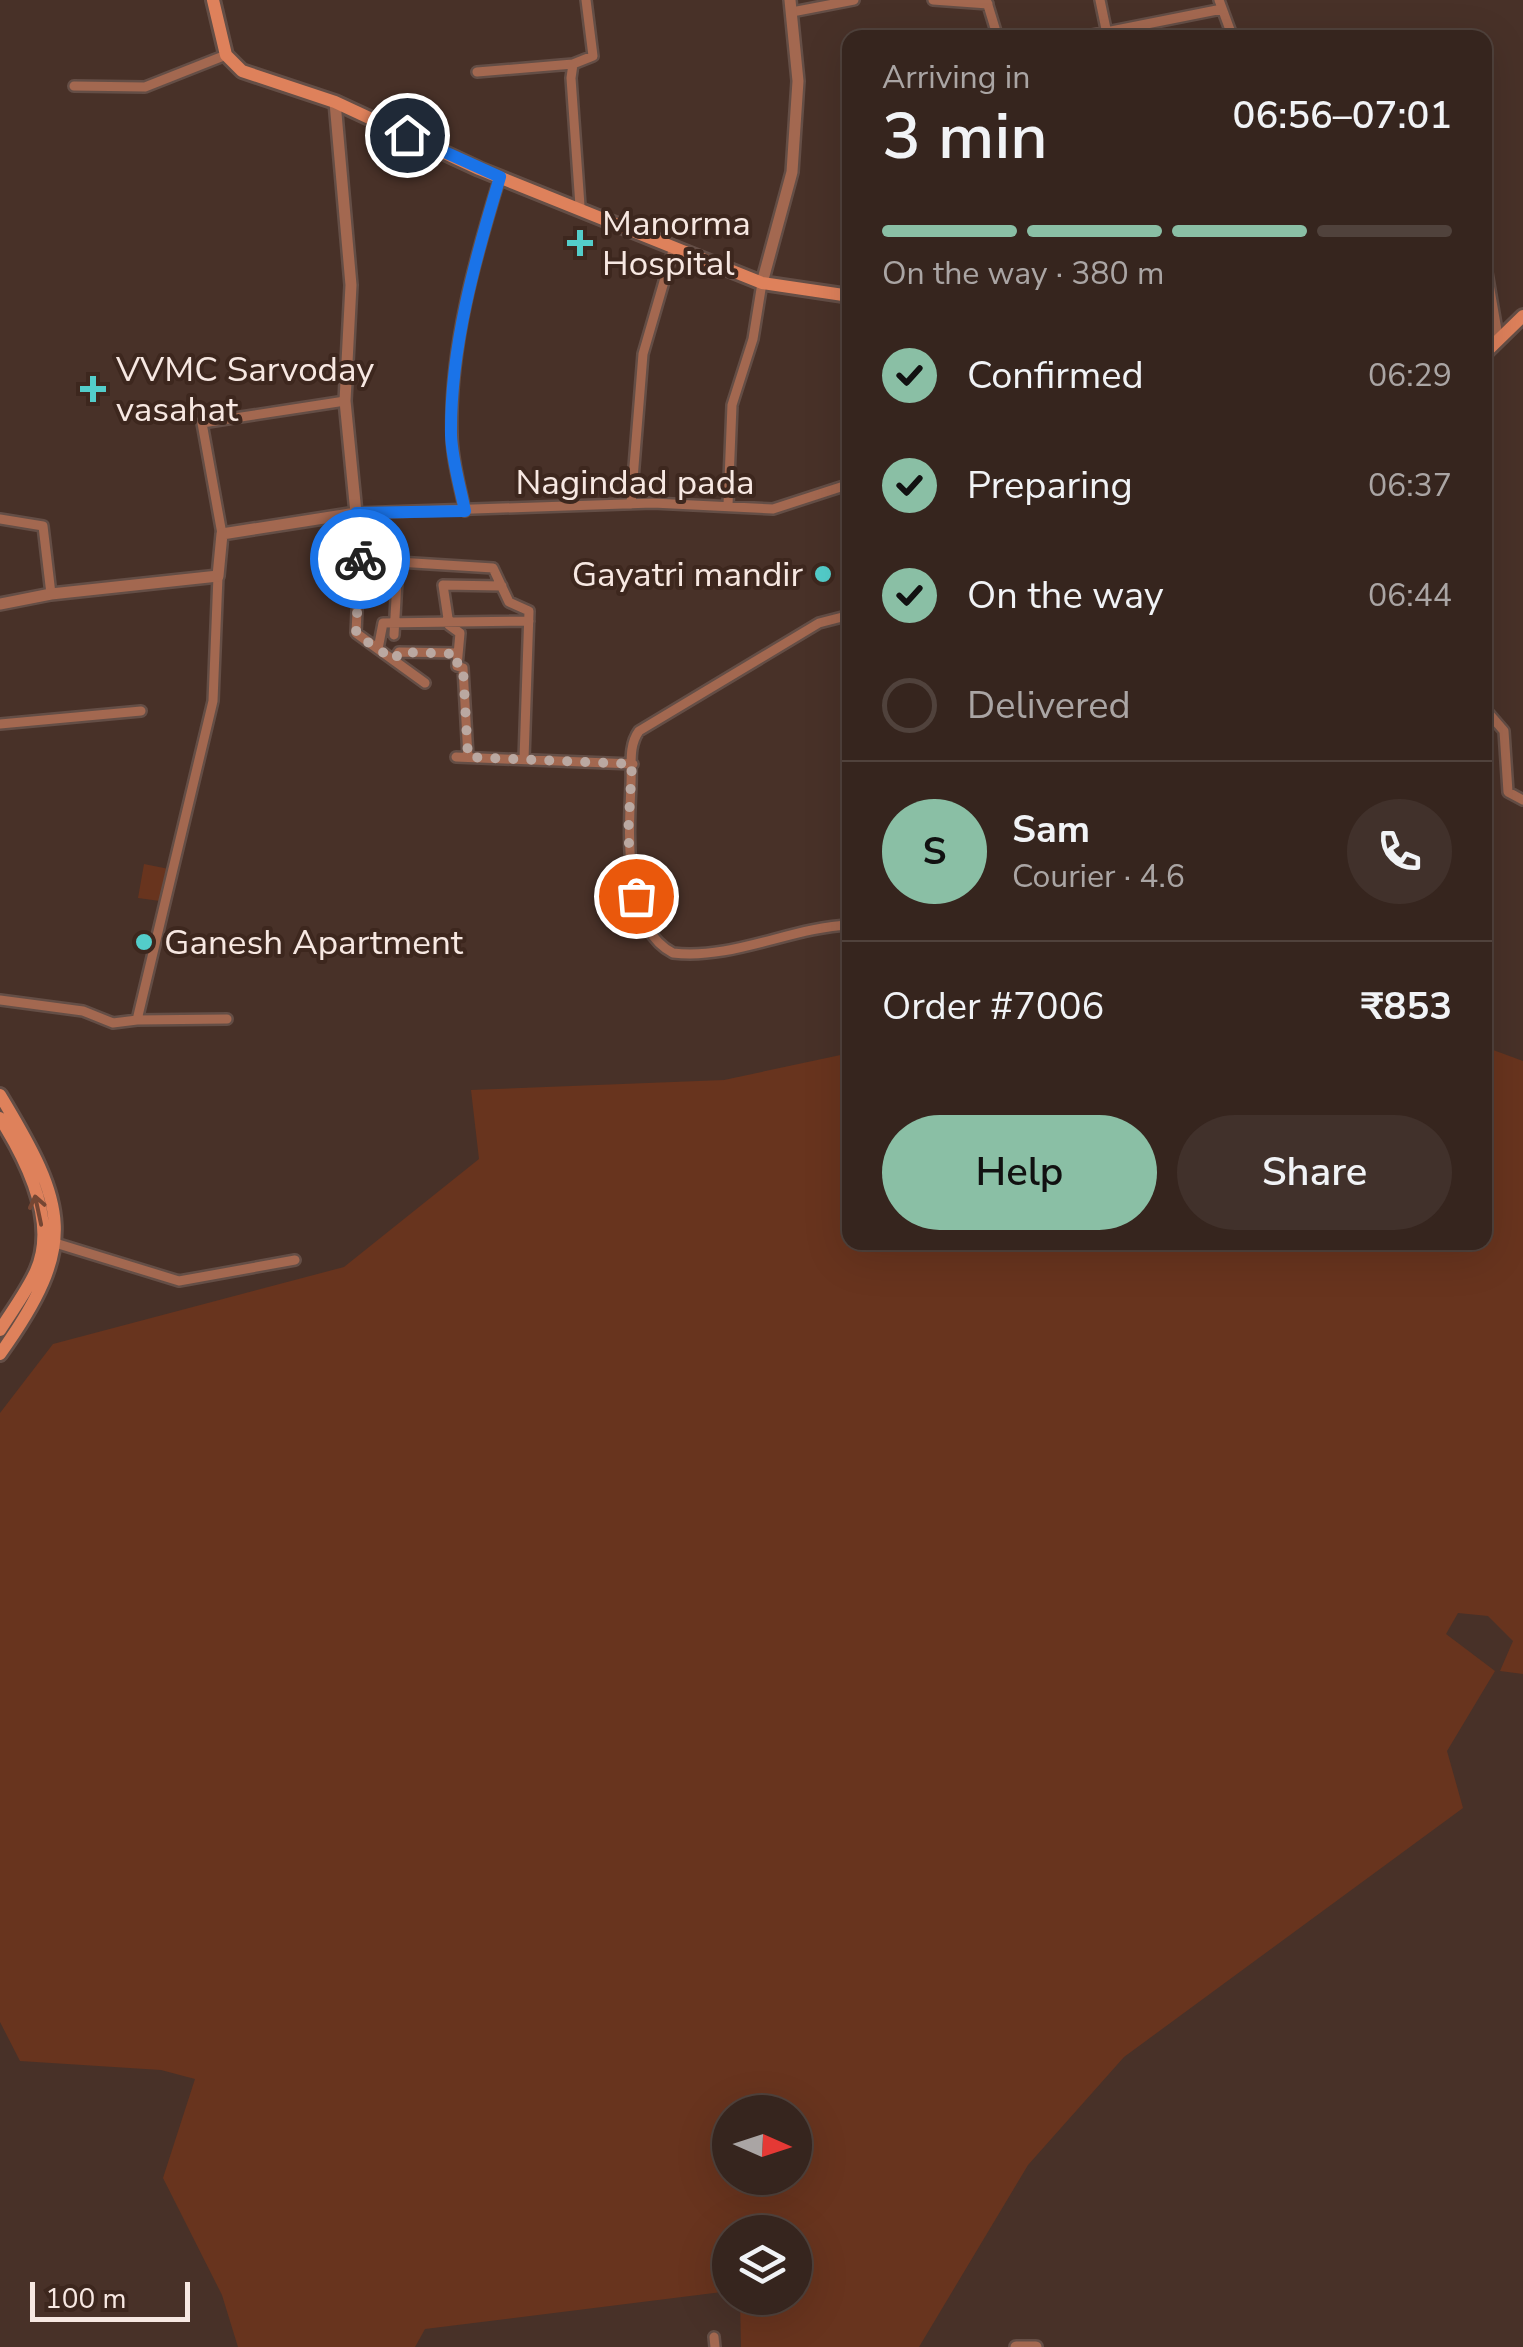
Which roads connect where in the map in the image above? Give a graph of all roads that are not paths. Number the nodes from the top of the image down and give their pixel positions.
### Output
1 (213, 0) edge
2 (586, 0) edge
3 (854, 0) edge
4 (934, 0) edge
5 (1100, 0) edge
6 (987, 2) edge
7 (1221, 4) edge
8 (791, 6) edge
9 (1106, 29) junction
10 (996, 30) edge
11 (1103, 30) edge
12 (1230, 30) edge
13 (226, 55) junction
14 (573, 64) junction
15 (477, 72) dead end
16 (74, 86) dead end
17 (336, 102) junction
18 (500, 177) junction
19 (580, 206) junction
20 (674, 246) junction
21 (762, 282) junction
22 (842, 295) edge
23 (1492, 301) edge
24 (1523, 316) edge
25 (1498, 336) junction
26 (1492, 344) edge
27 (345, 401) junction
28 (842, 487) edge
29 (631, 504) junction
30 (728, 505) junction
31 (465, 511) junction
32 (356, 513) junction
33 (0, 519) edge
34 (222, 534) junction
35 (218, 576) junction
36 (502, 586) junction
37 (51, 594) junction
38 (0, 604) edge
39 (842, 617) edge
40 (528, 621) junction
41 (449, 625) junction
42 (394, 629) junction
43 (378, 649) junction
44 (458, 654) junction
45 (394, 660) junction
46 (425, 682) dead end
47 (141, 712) dead end
48 (1492, 717) edge
49 (0, 724) edge
50 (456, 756) dead end
51 (468, 757) junction
52 (524, 759) junction
53 (632, 764) junction
54 (1523, 800) edge
55 (842, 925) edge
56 (0, 1000) edge
57 (227, 1019) dead end
58 (137, 1020) junction
59 (0, 1095) edge
60 (0, 1118) edge
61 (51, 1242) junction
62 (295, 1260) dead end
63 (0, 1330) edge
64 (0, 1354) edge
65 (1016, 2347) edge
66 (1036, 2347) edge

1 - 13 main road
2 - 14 street
3 - 8 street
4 - 6 street
5 - 9 street
6 - 10 street
7 - 9 street
7 - 12 street
8 - 21 street
9 - 11 street
13 - 16 street
13 - 17 main road
14 - 15 street
14 - 19 street
17 - 18 main road
17 - 27 street
18 - 19 main road
18 - 31 street
19 - 20 main road
20 - 21 main road
20 - 29 street
21 - 22 main road
21 - 30 street
23 - 25 street
24 - 25 main road
25 - 26 main road
27 - 32 street
27 - 34 street
28 - 30 street, Nagindad pada
29 - 30 street, Nagindad pada
29 - 31 street, Nagindad pada
31 - 32 street, Nagindad pada
32 - 34 street
32 - 43 street
33 - 37 street
34 - 35 street
35 - 37 street
35 - 58 street
36 - 40 street
36 - 41 street
36 - 42 street
37 - 38 street
39 - 53 street
40 - 41 street
40 - 52 street
41 - 42 street
41 - 44 street
42 - 43 street
43 - 45 street
44 - 45 street
44 - 51 street
45 - 46 street
47 - 49 street
48 - 54 street
50 - 51 street
51 - 52 street
52 - 53 street
53 - 55 street
56 - 58 street
57 - 58 street
59 - 61 main road
61 -> 60 main road
61 - 62 street
61 - 63 main road
61 - 64 main road
65 - 66 street

